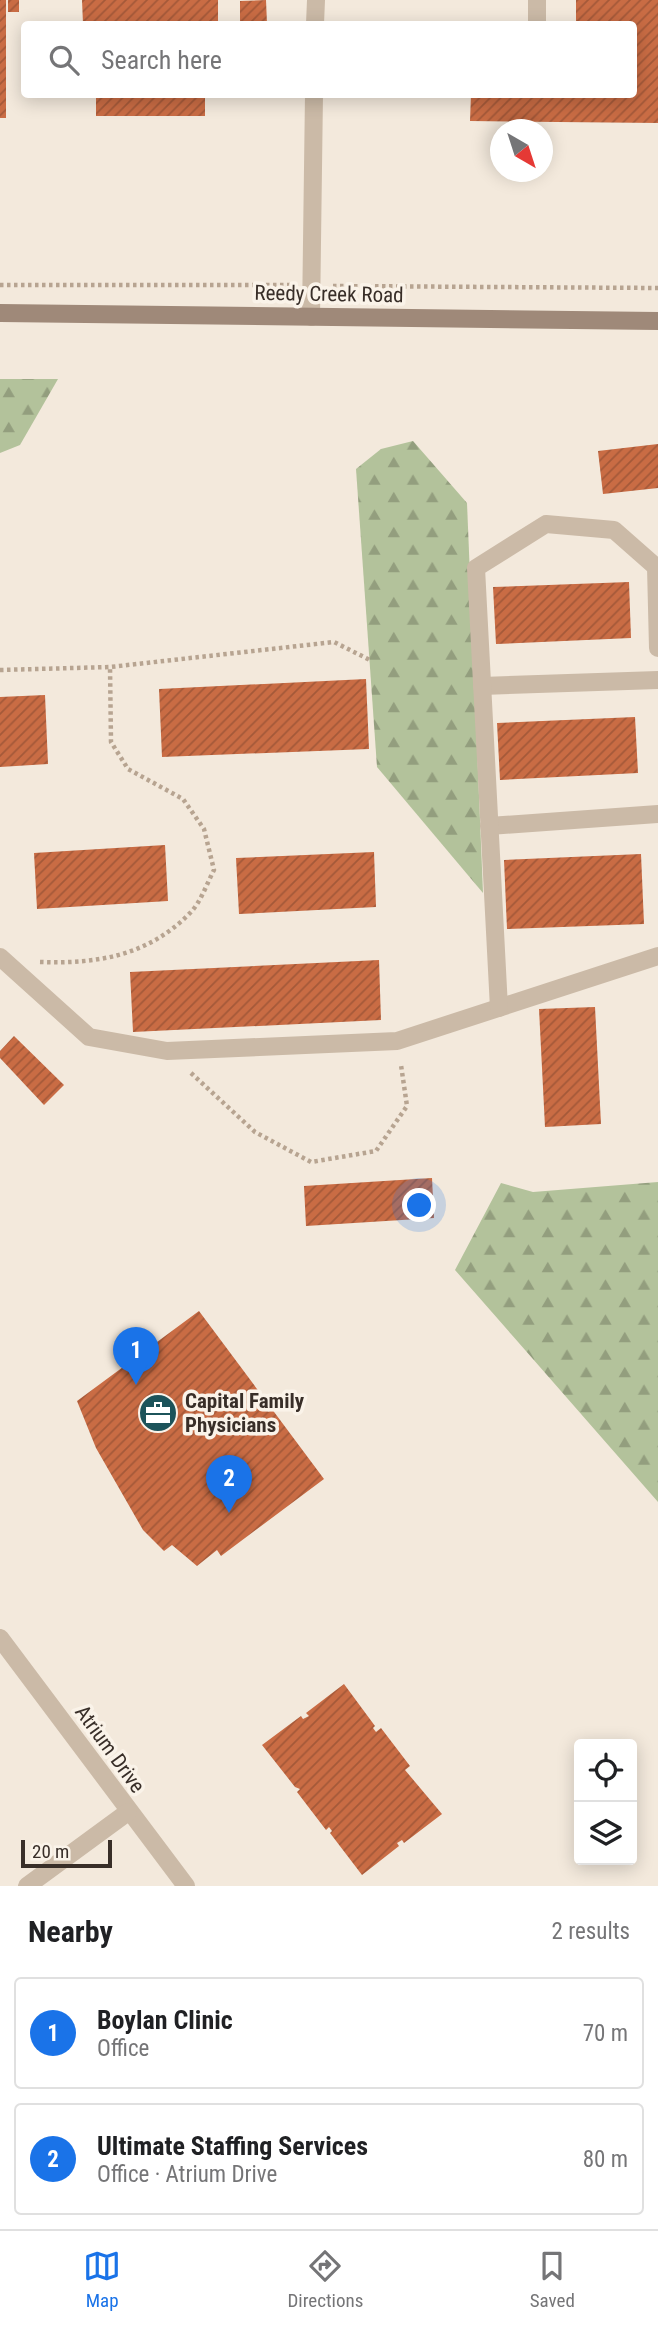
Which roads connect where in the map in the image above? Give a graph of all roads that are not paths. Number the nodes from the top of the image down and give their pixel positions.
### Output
1 (316, 0) edge
2 (537, 0) edge
3 (315, 21) edge
4 (537, 21) edge
5 (314, 98) edge
6 (0, 313) edge
7 (311, 317) junction
8 (658, 321) edge
9 (658, 648) edge
10 (658, 680) edge
11 (482, 686) junction
12 (658, 814) edge
13 (489, 826) junction
14 (658, 956) edge
15 (2, 959) edge
16 (499, 1008) junction
17 (0, 1638) edge
18 (128, 1812) junction
19 (27, 1886) edge
20 (186, 1886) edge

1 - 3 street
2 - 4 street
5 - 7 street
6 - 7 main road, Reedy Creek Road
7 - 8 main road, Reedy Creek Road
9 - 11 street
10 - 11 street
11 - 13 street
12 - 13 street
13 - 16 street
14 - 16 street
15 - 16 street
17 - 18 street, Atrium Drive
18 - 19 street
18 - 20 street, Atrium Drive

